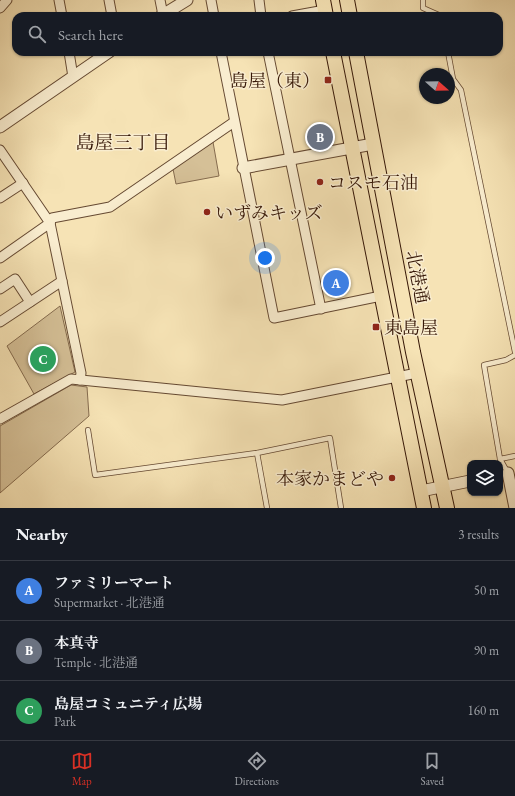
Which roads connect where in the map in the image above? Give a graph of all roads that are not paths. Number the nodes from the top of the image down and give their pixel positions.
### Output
1 (7, 0) edge
2 (59, 0) edge
3 (109, 0) edge
4 (160, 0) edge
5 (187, 0) edge
6 (211, 0) edge
7 (258, 0) edge
8 (347, 0) edge
9 (423, 0) edge
10 (0, 8) edge
11 (324, 9) edge
12 (61, 12) edge
13 (111, 12) edge
14 (162, 12) edge
15 (168, 12) edge
16 (213, 12) edge
17 (260, 12) edge
18 (310, 12) edge
19 (349, 12) edge
20 (432, 12) edge
21 (70, 56) edge
22 (103, 56) edge
23 (222, 56) edge
24 (269, 56) edge
25 (334, 56) edge
26 (357, 56) edge
27 (449, 56) edge
28 (73, 77) junction
29 (234, 122) junction
30 (0, 127) edge
31 (373, 144) junction
32 (352, 148) junction
33 (0, 150) edge
34 (289, 160) junction
35 (243, 168) junction
36 (23, 183) junction
37 (0, 198) edge
38 (50, 223) junction
39 (0, 258) edge
40 (62, 280) junction
41 (0, 289) edge
42 (382, 296) junction
43 (30, 302) junction
44 (320, 309) junction
45 (0, 322) edge
46 (515, 352) edge
47 (515, 355) edge
48 (417, 373) junction
49 (398, 376) junction
50 (80, 380) junction
51 (0, 418) edge
52 (88, 430) dead end
53 (258, 453) junction
54 (515, 456) edge
55 (500, 459) junction
56 (508, 473) edge
57 (467, 482) edge
58 (443, 487) junction
59 (420, 491) junction
60 (267, 508) edge
61 (341, 508) edge
62 (424, 508) edge
63 (447, 508) edge
64 (515, 508) edge

1 - 10 street
2 - 12 street
3 - 13 street
4 - 14 street
5 - 15 street
6 - 16 street
7 - 17 street
8 - 19 main road
9 - 20 lane
11 - 18 street
21 - 28 street
22 - 28 street
23 - 29 street
24 - 34 street
25 - 32 main road
26 - 31 main road, 北港通
27 - 46 lane
28 - 30 street
29 - 35 street
29 - 38 street
31 - 32 street
31 - 48 main road, 北港通
32 - 34 street
32 - 42 main road
33 - 36 street
34 - 35 street
34 - 44 street
35 - 44 street
36 - 37 street
36 - 38 street
38 - 39 street
38 - 40 street
40 - 43 street
40 - 50 street
41 - 43 street
42 - 44 street
42 - 49 main road
43 - 45 street
47 - 55 lane
48 - 49 street
48 - 58 main road, 北港通
49 - 50 street
49 - 59 main road
50 - 51 street
52 - 53 lane
53 - 60 lane
53 - 61 lane
54 - 55 lane
55 - 56 lane
56 - 64 street
57 - 58 street
58 - 59 street
58 - 63 main road, 北港通
59 - 62 main road

